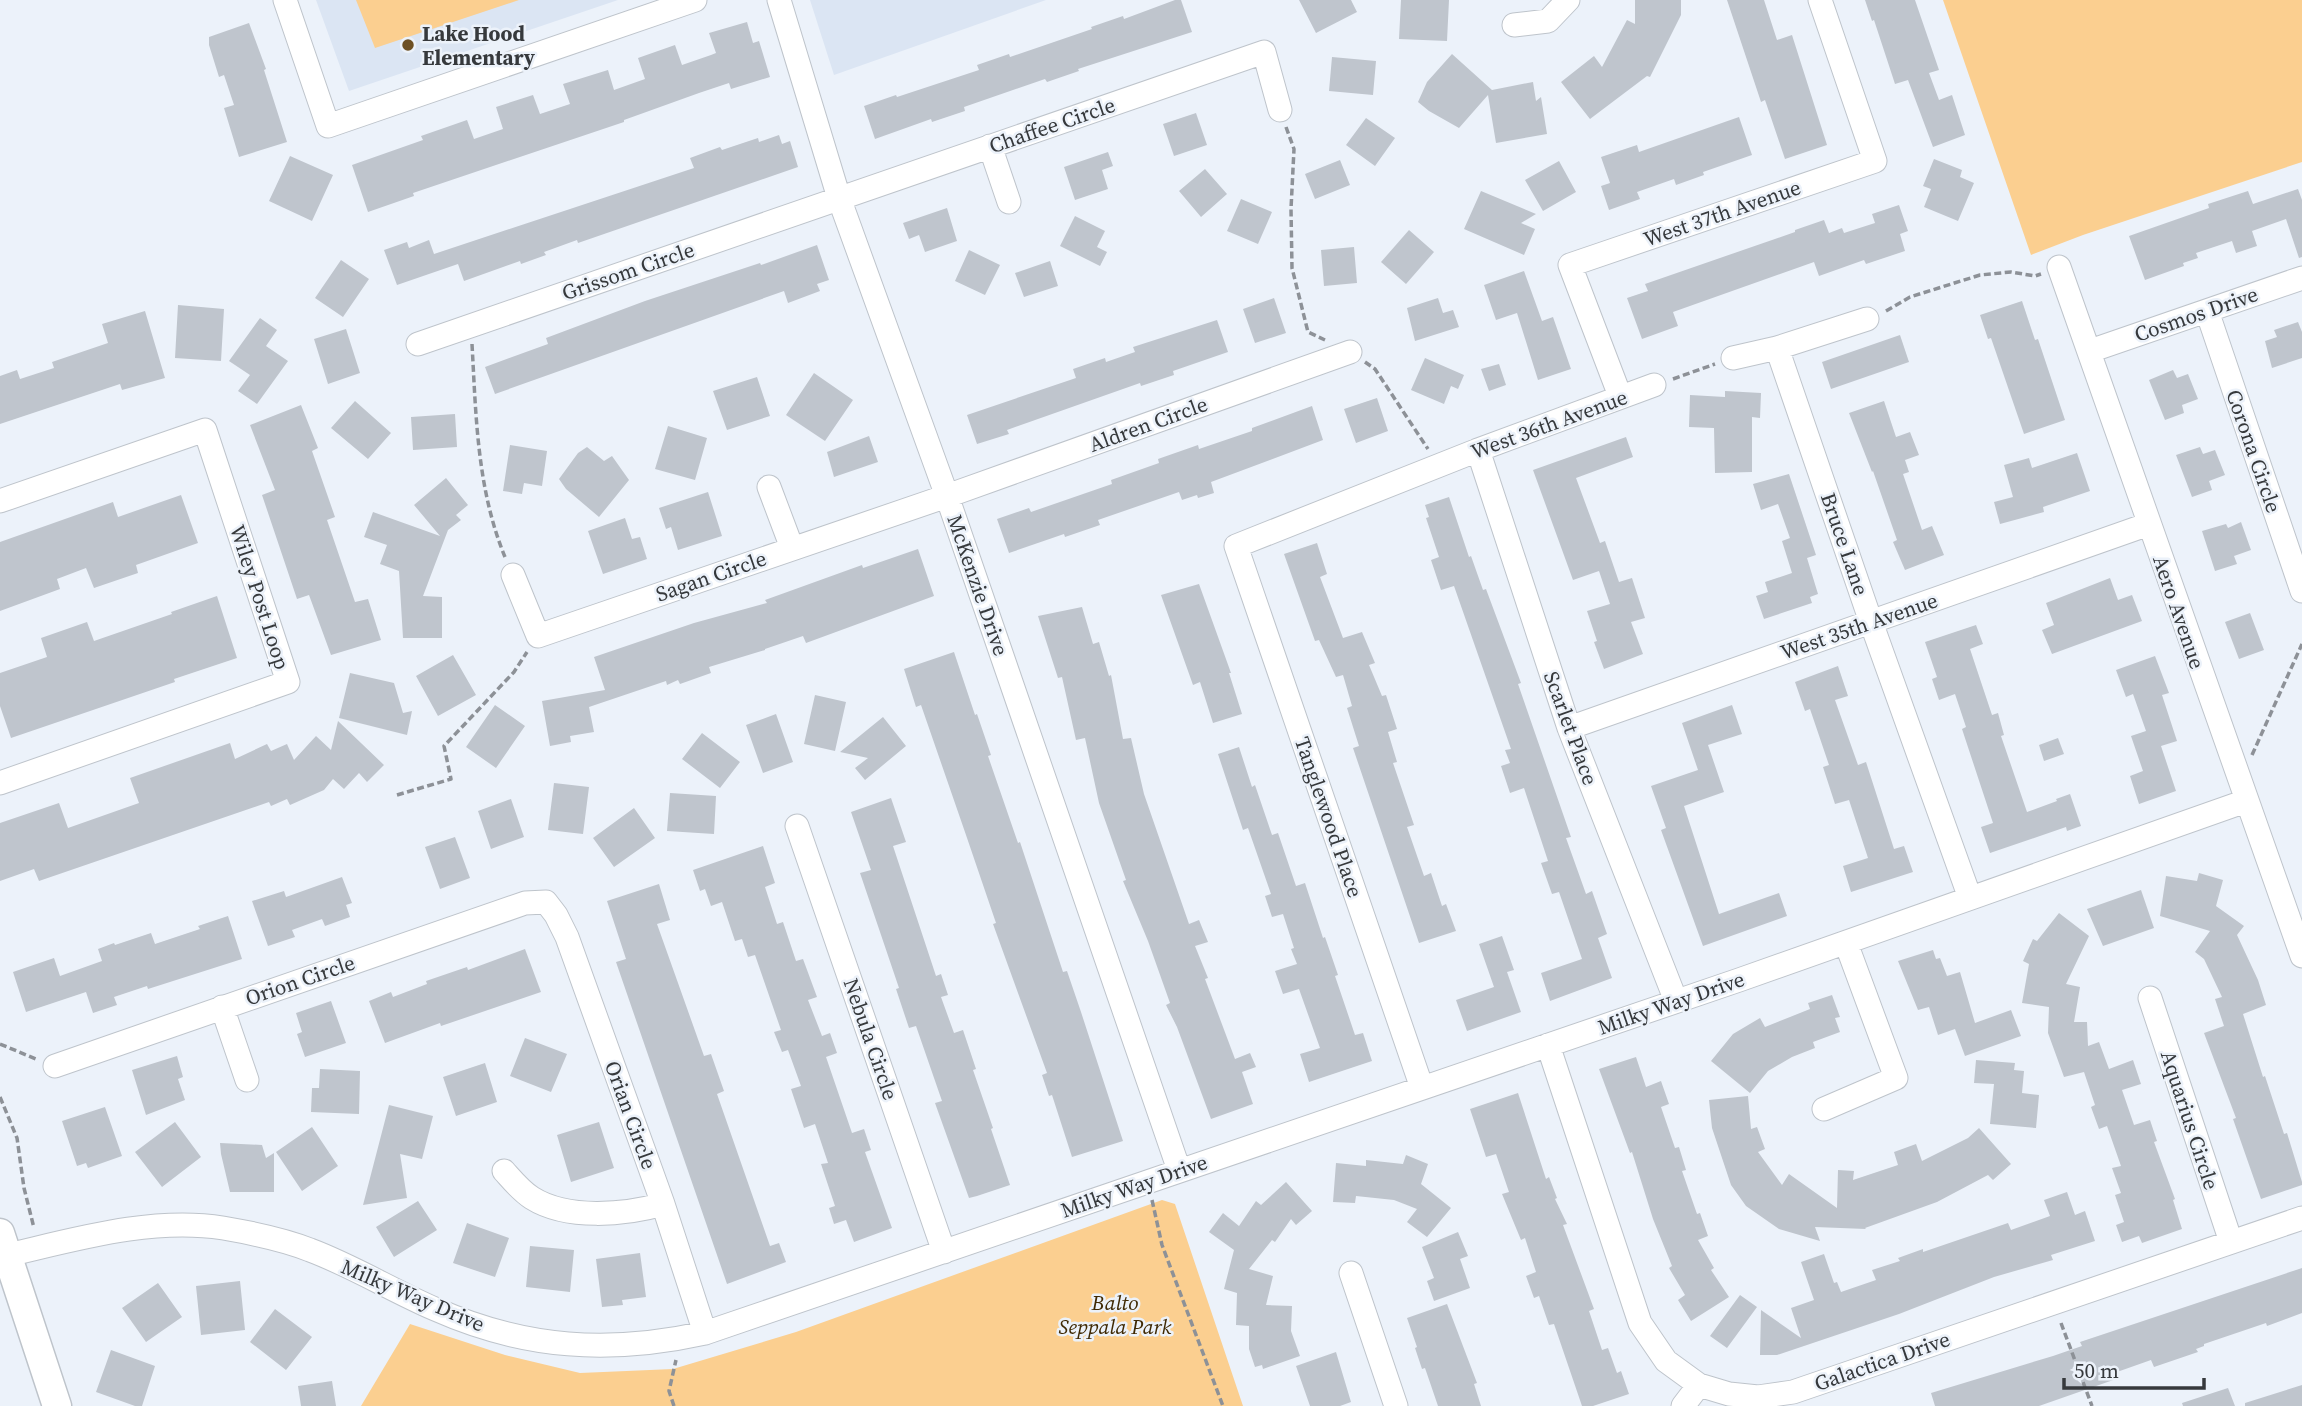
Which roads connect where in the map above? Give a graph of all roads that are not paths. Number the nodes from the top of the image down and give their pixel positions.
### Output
1 (285, 0) edge
2 (695, 0) edge
3 (779, 0) edge
4 (1568, 0) edge
5 (1820, 0) edge
6 (1514, 25) dead end
7 (1282, 113) road end
8 (990, 146) junction
9 (839, 198) junction
10 (1009, 202) dead end
11 (2059, 267) road end
12 (2302, 278) edge
13 (2207, 311) junction
14 (1867, 318) road end
15 (418, 344) dead end
16 (1777, 348) junction
17 (2090, 351) junction
18 (1350, 352) road end
19 (1733, 358) road end
20 (1654, 385) road end
21 (1620, 396) junction
22 (1478, 450) junction
23 (769, 487) dead end
24 (947, 496) junction
25 (0, 501) edge
26 (2148, 524) junction
27 (1236, 545) joint
28 (792, 548) junction
29 (513, 575) road end
30 (2302, 591) edge
31 (1871, 622) junction
32 (1569, 729) junction
33 (0, 783) edge
34 (2246, 801) junction
35 (797, 826) dead end
36 (1970, 898) junction
37 (546, 902) joint
38 (1846, 943) junction
39 (2302, 956) edge
40 (2150, 998) dead end
41 (1676, 1002) junction
42 (222, 1007) junction
43 (1548, 1045) junction
44 (55, 1066) road end
45 (247, 1080) dead end
46 (1422, 1088) junction
47 (1824, 1110) dead end
48 (1179, 1170) junction
49 (504, 1171) dead end
50 (663, 1205) junction
51 (2302, 1218) edge
52 (2231, 1242) junction
53 (3, 1249) edge
54 (944, 1252) junction
55 (1351, 1273) dead end
56 (705, 1333) junction
57 (1699, 1385) junction
58 (57, 1406) edge
59 (1396, 1406) edge
60 (1683, 1406) edge

1 - 2 street
3 - 9 street, McKenzie Drive
4 - 6 street
5 - 21 street, West 37th Avenue
7 - 8 street, Chaffee Circle
8 - 9 street, Chaffee Circle
8 - 10 street
9 - 15 street, Grissom Circle
9 - 24 street, McKenzie Drive
11 - 17 street, Aero Avenue
12 - 13 street, Cosmos Drive
13 - 17 street, Cosmos Drive
13 - 30 street, Corona Circle
14 - 16 street
16 - 19 street
16 - 31 street, Bruce Lane
17 - 26 street, Aero Avenue
18 - 24 street, Aldren Circle
20 - 21 street, West 36th Avenue
21 - 22 street, West 36th Avenue
22 - 27 street, West 36th Avenue
22 - 32 street, Scarlet Place
23 - 28 street
24 - 28 street, Sagan Circle
24 - 48 street, McKenzie Drive
25 - 33 street, Wiley Post Loop
26 - 31 street, West 35th Avenue
26 - 34 street, Aero Avenue
27 - 46 street, Tanglewood Place
28 - 29 street, Sagan Circle
31 - 32 street, West 35th Avenue
31 - 36 street, Bruce Lane
32 - 41 street, Scarlet Place
34 - 36 street, Milky Way Drive
34 - 39 street, Aero Avenue
35 - 54 street, Nebula Circle
36 - 38 street, Milky Way Drive
37 - 42 street, Orion Circle
37 - 50 street, Orian Circle
38 - 41 street, Milky Way Drive
38 - 47 street
40 - 52 street, Aquarius Circle
41 - 43 street, Milky Way Drive
42 - 44 street, Orion Circle
42 - 45 street
43 - 46 street, Milky Way Drive
43 - 57 street, Galactica Drive
46 - 48 street, Milky Way Drive
48 - 54 street, Milky Way Drive
49 - 50 street
50 - 56 street, Orian Circle
51 - 52 street, Galactica Drive
52 - 57 street, Galactica Drive
53 - 56 street, Milky Way Drive
53 - 58 street
54 - 56 street, Milky Way Drive
55 - 59 street
57 - 60 street

